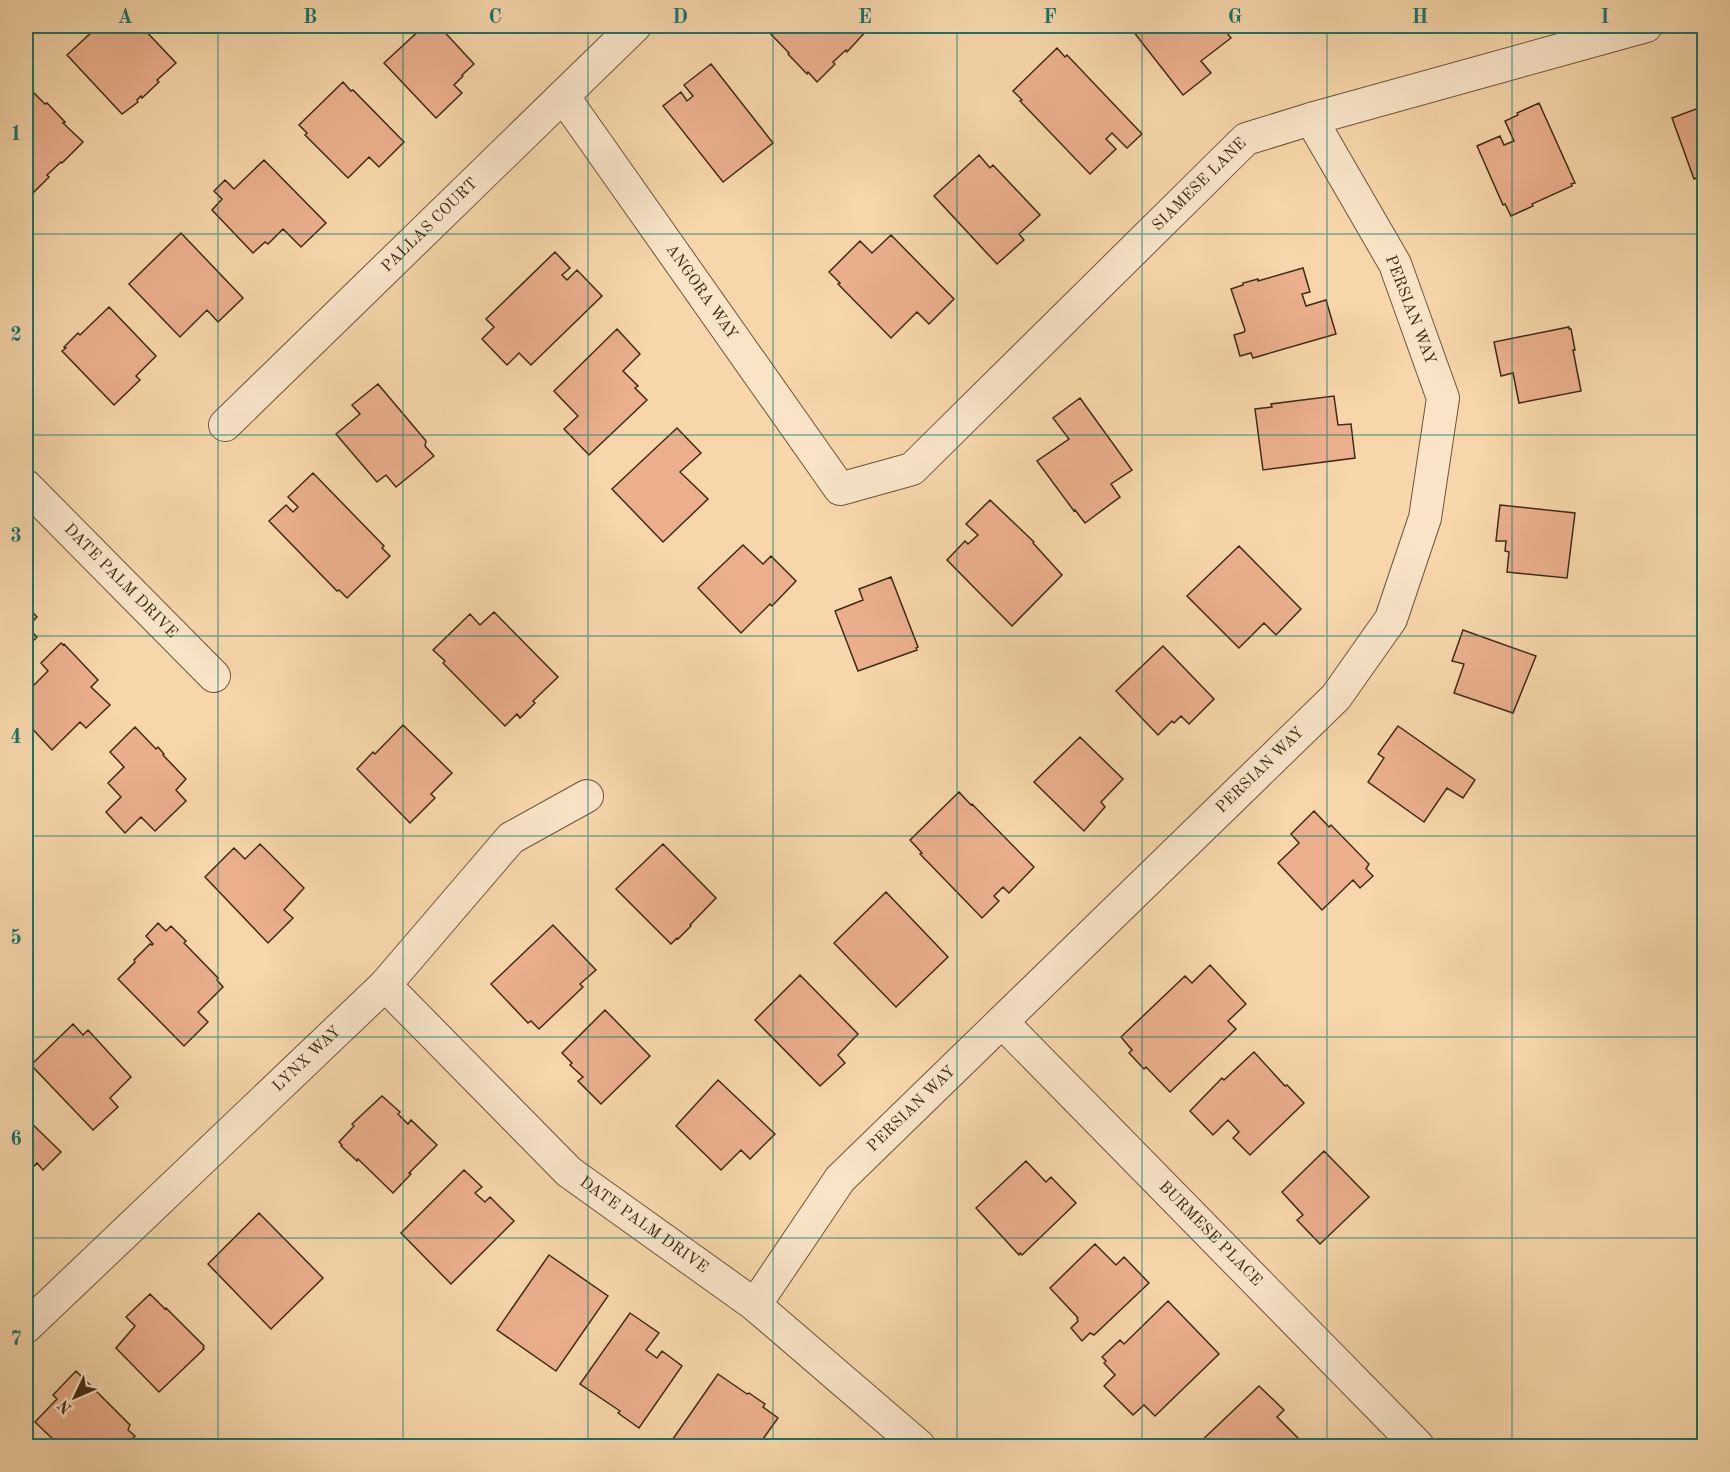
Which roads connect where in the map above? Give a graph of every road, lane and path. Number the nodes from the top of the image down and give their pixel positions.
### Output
1 (635, 26) edge
2 (1646, 26) edge
3 (563, 96) junction
4 (1311, 119) junction
5 (225, 424) dead end
6 (26, 486) edge
7 (840, 489) joint
8 (214, 676) dead end
9 (587, 796) dead end
10 (385, 985) junction
11 (1002, 1022) junction
12 (755, 1305) junction
13 (26, 1327) edge
14 (919, 1446) edge
15 (1418, 1446) edge

1 - 3 street, PALLAS COURT
2 - 4 street, SIAMESE LANE
3 - 5 street, PALLAS COURT
3 - 7 street, ANGORA WAY
4 - 7 street, SIAMESE LANE
4 - 11 street, PERSIAN WAY
6 - 8 street, DATE PALM DRIVE
9 - 10 street, LYNX WAY
10 - 12 street, DATE PALM DRIVE
10 - 13 street, LYNX WAY
11 - 12 street, PERSIAN WAY
11 - 15 street, BURMESE PLACE
12 - 14 street, DATE PALM DRIVE

